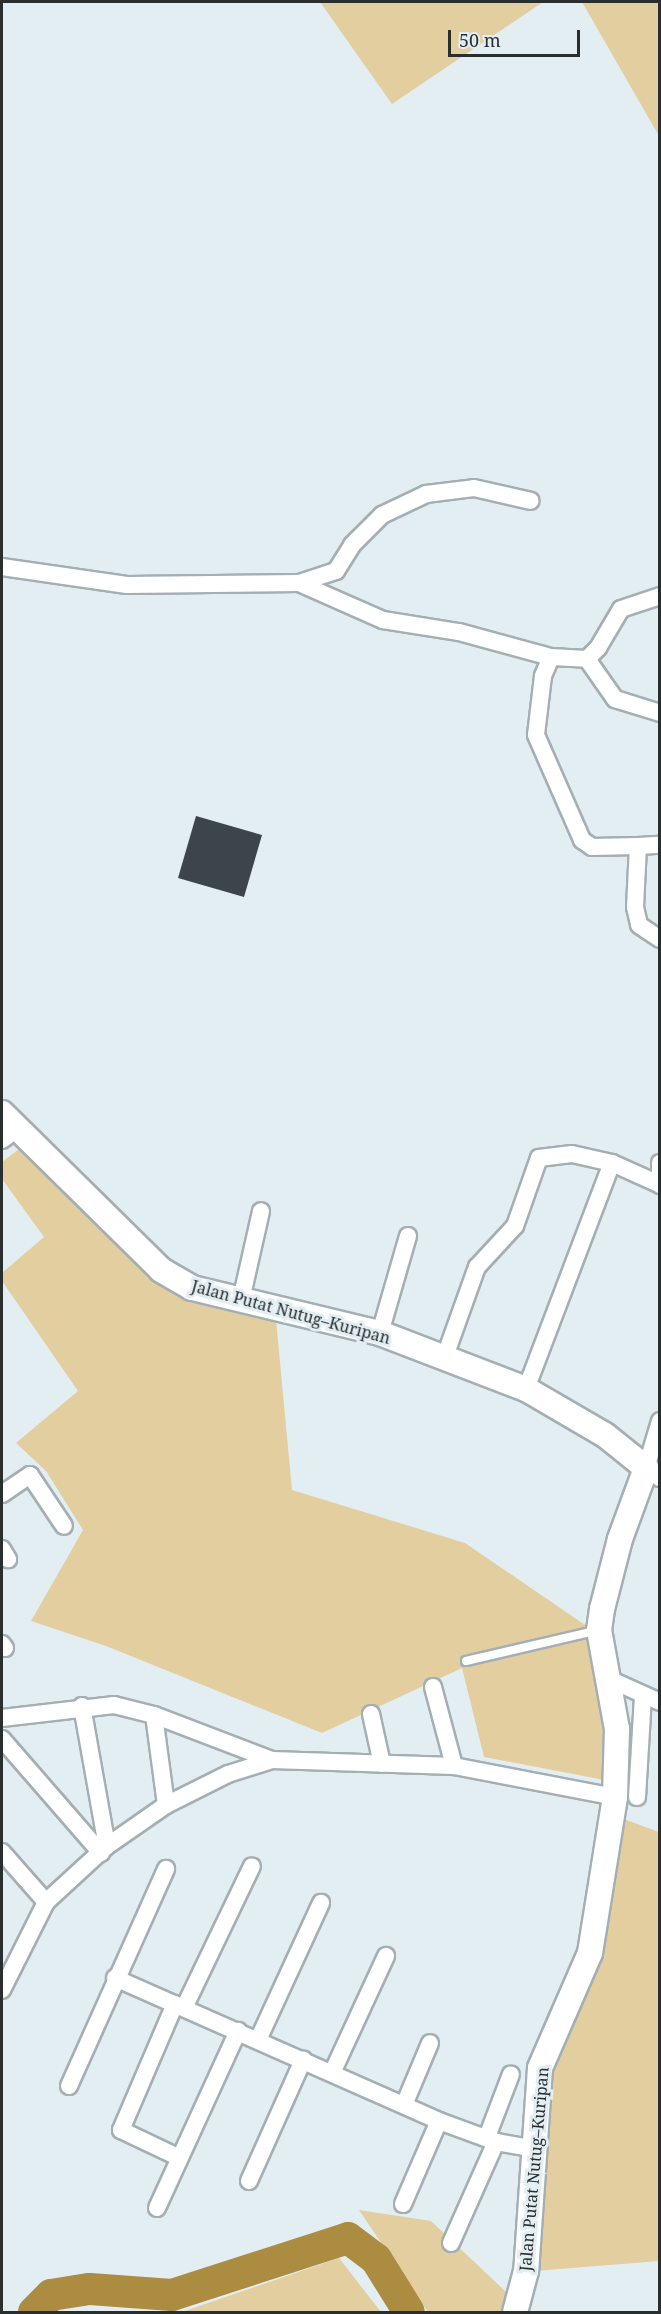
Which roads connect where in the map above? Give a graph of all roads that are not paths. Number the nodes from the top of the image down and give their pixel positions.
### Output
1 (531, 501) dead end
2 (2, 567) edge
3 (299, 583) junction
4 (660, 596) edge
5 (551, 657) junction
6 (587, 659) junction
7 (660, 713) edge
8 (660, 845) edge
9 (638, 846) junction
10 (660, 939) edge
11 (7, 1127) edge
12 (612, 1163) junction
13 (660, 1163) edge
14 (659, 1185) edge
15 (261, 1211) dead end
16 (408, 1236) dead end
17 (241, 1300) junction
18 (380, 1333) junction
19 (444, 1359) junction
20 (526, 1389) junction
21 (660, 1421) edge
22 (653, 1473) edge
23 (2, 1494) edge
24 (64, 1526) dead end
25 (599, 1630) junction
26 (466, 1661) dead end
27 (609, 1679) junction
28 (433, 1687) dead end
29 (643, 1695) junction
30 (660, 1702) edge
31 (82, 1706) junction
32 (371, 1714) dead end
33 (154, 1715) junction
34 (2, 1718) edge
35 (2, 1739) edge
36 (272, 1760) junction
37 (382, 1764) junction
38 (454, 1766) junction
39 (626, 1797) junction
40 (166, 1805) junction
41 (104, 1850) junction
42 (2, 1852) edge
43 (252, 1866) dead end
44 (166, 1869) dead end
45 (46, 1902) junction
46 (321, 1903) dead end
47 (386, 1956) dead end
48 (5, 1965) edge
49 (115, 1978) junction
50 (2, 1990) edge
51 (179, 2006) junction
52 (237, 2031) junction
53 (258, 2040) junction
54 (430, 2043) dead end
55 (303, 2060) junction
56 (332, 2073) junction
57 (512, 2074) dead end
58 (69, 2085) dead end
59 (404, 2105) junction
60 (439, 2121) junction
61 (491, 2139) junction
62 (534, 2149) junction
63 (180, 2158) junction
64 (249, 2181) dead end
65 (403, 2204) dead end
66 (157, 2208) dead end
67 (451, 2243) dead end
68 (515, 2313) edge

1 - 3 street
2 - 3 street
3 - 5 street
4 - 6 street
5 - 6 street
5 - 9 street
6 - 7 street
8 - 9 street
9 - 10 street
11 - 17 street, Jalan Putat Nutug–Kuripan
12 - 14 street
12 - 19 street
12 - 20 street
13 - 14 street
15 - 17 street
16 - 18 street
17 - 18 street, Jalan Putat Nutug–Kuripan
18 - 19 street, Jalan Putat Nutug–Kuripan
19 - 20 street, Jalan Putat Nutug–Kuripan
20 - 22 street, Jalan Putat Nutug–Kuripan
21 - 22 street
22 - 25 street, Jalan Putat Nutug–Kuripan
23 - 24 street
25 - 26 lane
25 - 27 street, Jalan Putat Nutug–Kuripan
27 - 29 street
27 - 39 street, Jalan Putat Nutug–Kuripan
28 - 38 street
29 - 30 street
29 - 39 street
31 - 33 street
31 - 34 street
31 - 41 street
32 - 37 street
33 - 36 street
33 - 40 street
35 - 41 street
36 - 37 street
36 - 40 street
37 - 38 street
38 - 39 street
39 - 62 street, Jalan Putat Nutug–Kuripan
40 - 41 street
41 - 45 street
42 - 45 street
43 - 51 street
44 - 49 street
45 - 48 street
46 - 53 street
47 - 56 street
48 - 50 street
49 - 51 street
49 - 58 street
51 - 52 street
51 - 63 street
52 - 53 street
52 - 63 street
53 - 55 street
54 - 59 street
55 - 56 street
55 - 64 street
56 - 59 street
57 - 61 street
59 - 60 street
60 - 61 street
60 - 65 street
61 - 62 street
61 - 67 street
62 - 68 street, Jalan Putat Nutug–Kuripan
63 - 66 street

